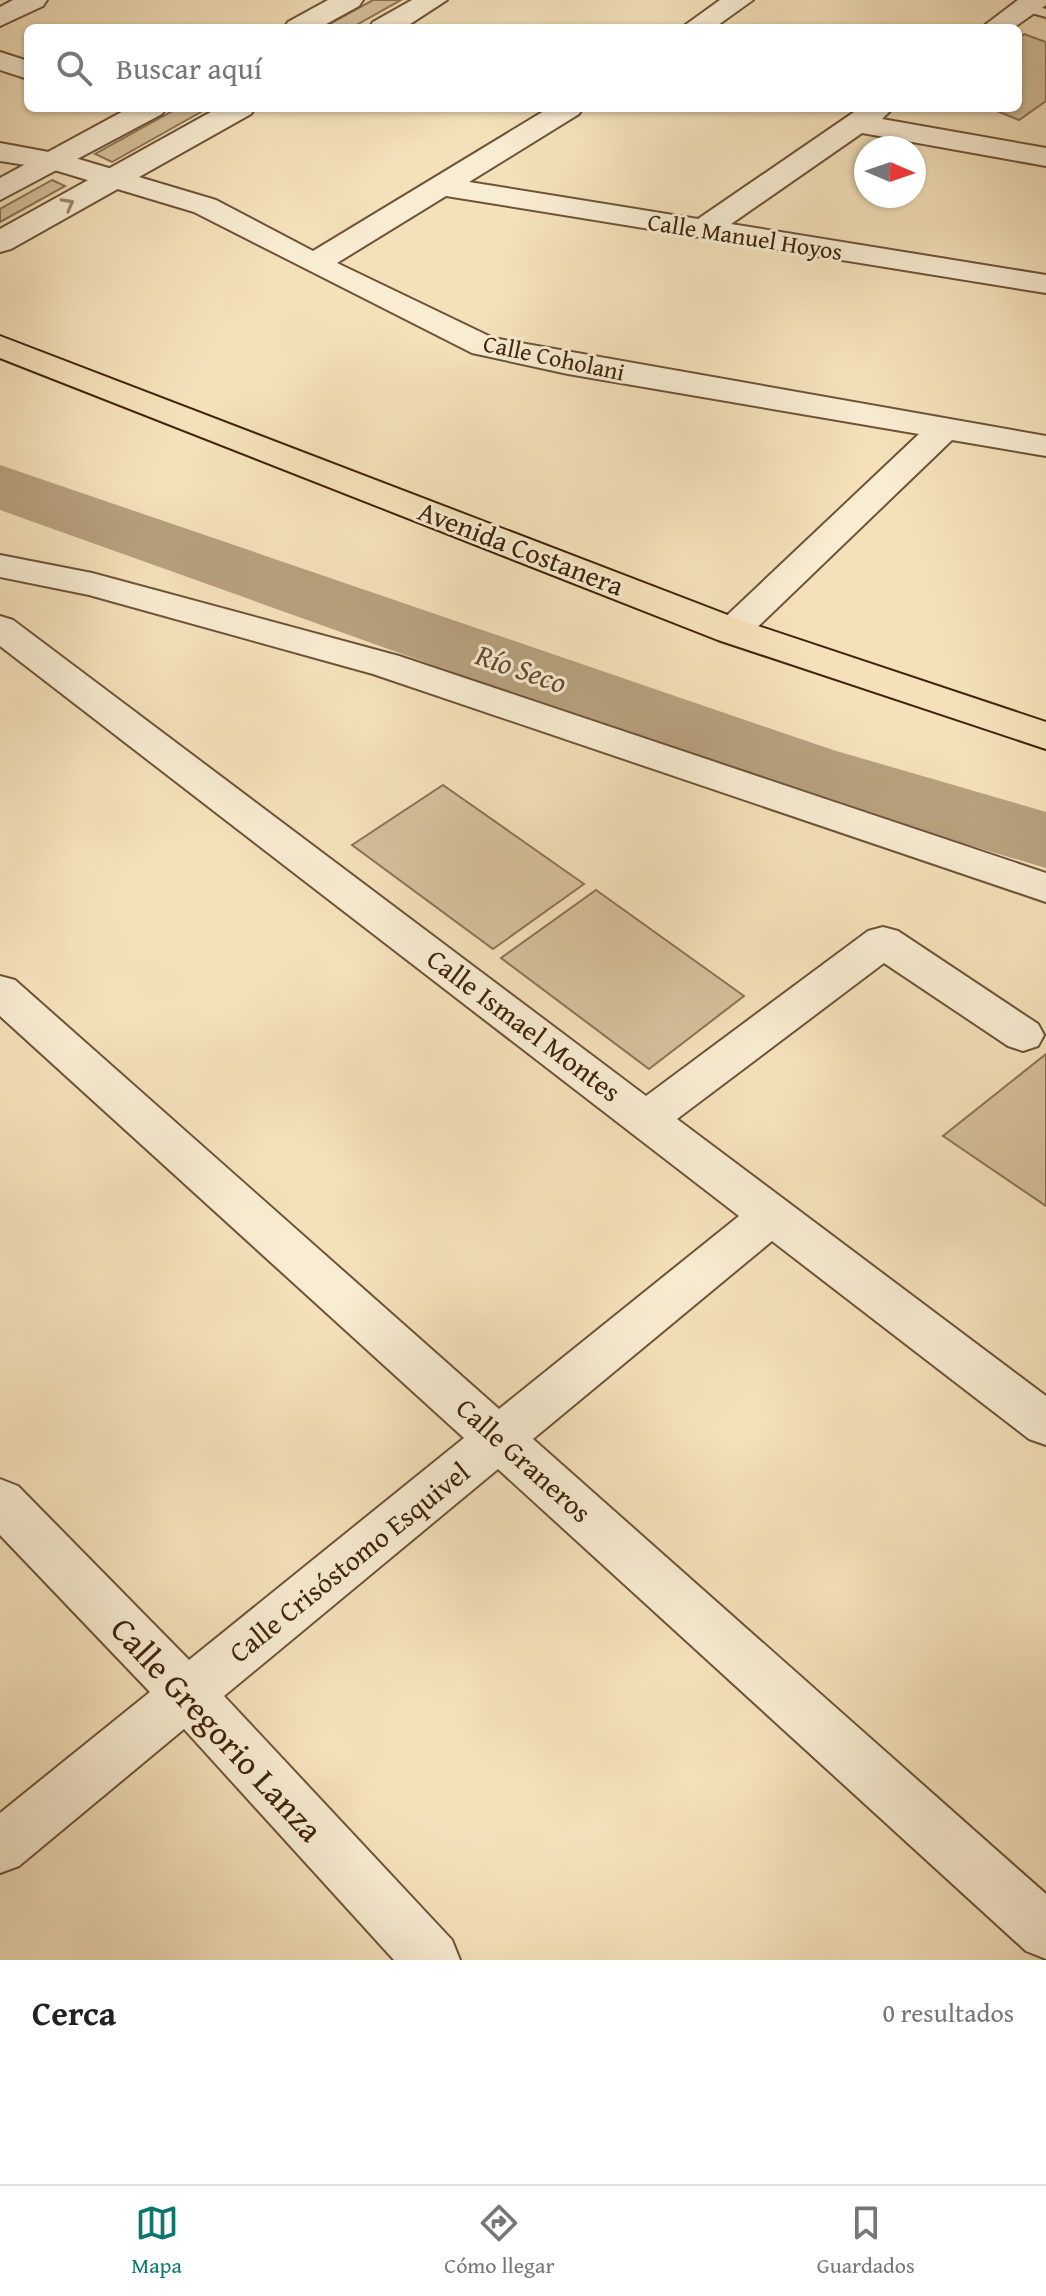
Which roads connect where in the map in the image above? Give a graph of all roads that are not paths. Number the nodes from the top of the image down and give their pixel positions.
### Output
1 (33, 0) edge
2 (349, 0) edge
3 (433, 0) edge
4 (739, 0) edge
5 (1029, 5) edge
6 (0, 18) edge
7 (305, 24) edge
8 (390, 24) edge
9 (701, 24) edge
10 (1001, 24) edge
11 (0, 60) edge
12 (24, 69) edge
13 (138, 112) edge
14 (233, 112) edge
15 (563, 112) edge
16 (868, 116) edge
17 (0, 152) edge
18 (1046, 157) edge
19 (55, 161) junction
20 (114, 179) junction
21 (444, 187) junction
22 (0, 191) edge
23 (701, 231) junction
24 (0, 242) edge
25 (314, 264) junction
26 (1046, 284) edge
27 (0, 346) edge
28 (946, 427) junction
29 (1046, 446) edge
30 (0, 566) edge
31 (0, 628) edge
32 (732, 631) junction
33 (1046, 736) edge
34 (1046, 888) edge
35 (0, 991) edge
36 (1023, 1035) dead end
37 (646, 1119) junction
38 (772, 1215) junction
39 (1046, 1424) edge
40 (501, 1439) junction
41 (0, 1501) edge
42 (187, 1694) junction
43 (0, 1847) edge
44 (1046, 1931) edge
45 (432, 1960) edge

1 - 6 street
2 - 7 street
3 - 8 street
4 - 9 street
5 - 10 street
11 - 12 street
13 - 19 street
14 - 20 street
15 - 21 street
16 - 18 street
16 - 23 street
17 - 19 street, Calle Coholani
19 - 20 street, Calle Coholani
19 - 22 street
24 -> 20 street
20 - 25 street, Calle Coholani
21 - 23 street, Calle Manuel Hoyos
21 - 25 street
23 - 26 street, Calle Manuel Hoyos
25 - 28 street, Calle Coholani
27 - 32 main road, Avenida Costanera
28 - 29 street, Calle Coholani
28 - 32 street
30 - 34 street
31 - 37 street, Calle Ismael Montes
32 - 33 main road, Avenida Costanera
35 - 40 street, Calle Graneros
36 - 37 street
37 - 38 street, Calle Ismael Montes
38 - 39 street, Calle Ismael Montes
38 - 40 street, Calle Crisóstomo Esquivel
40 - 42 street, Calle Crisóstomo Esquivel
40 - 44 street, Calle Graneros
41 - 42 street, Calle Gregorio Lanza
42 - 43 street, Calle Crisóstomo Esquivel
42 - 45 street, Calle Gregorio Lanza

